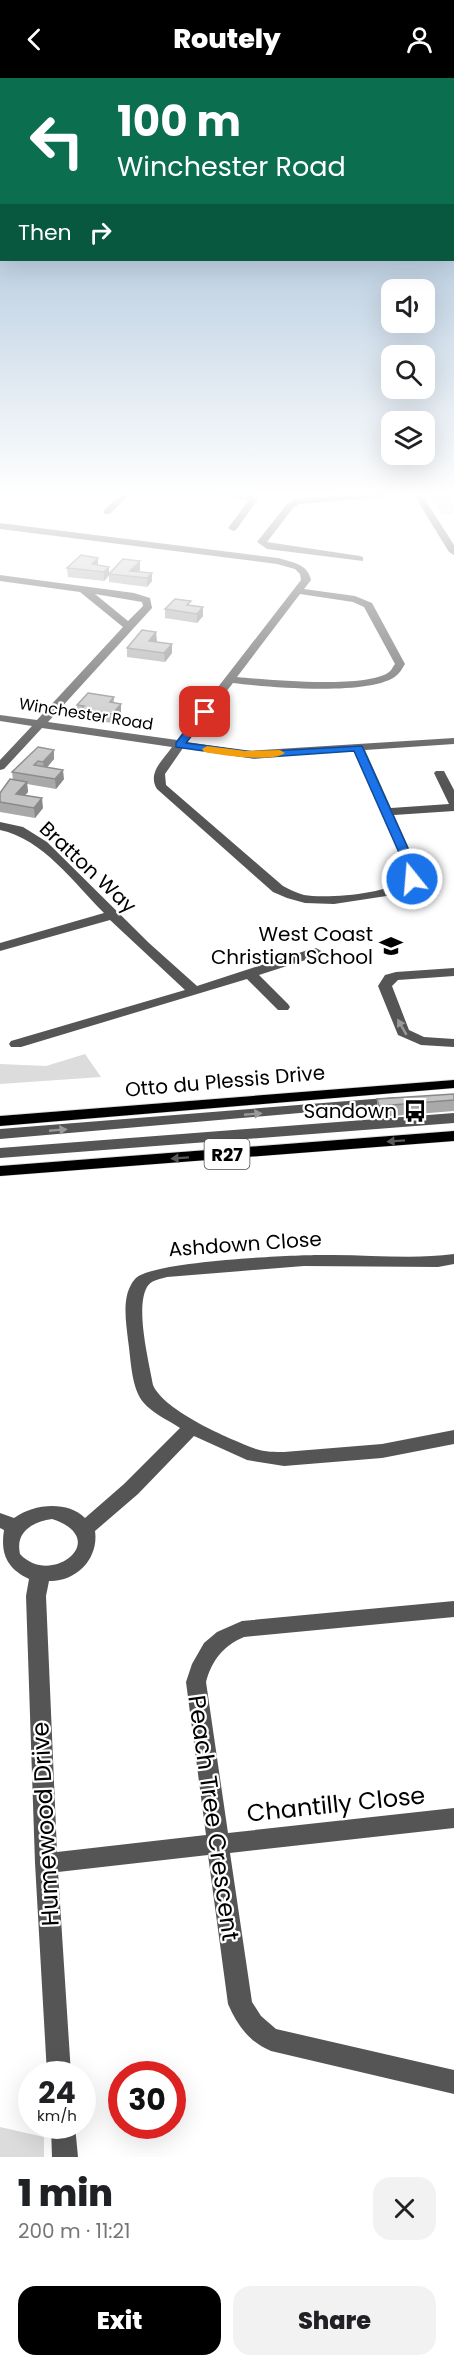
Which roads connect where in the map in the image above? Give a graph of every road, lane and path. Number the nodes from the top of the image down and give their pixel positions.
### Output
1 (83, 589) joint
2 (298, 591) joint
3 (129, 627) junction
4 (230, 679) junction
5 (0, 718) edge
6 (39, 724) junction
7 (454, 741) edge
8 (179, 745) junction
9 (358, 748) junction
10 (0, 767) edge
11 (440, 773) dead end
12 (454, 805) edge
13 (385, 812) junction
14 (0, 826) edge
15 (112, 915) junction
16 (0, 947) edge
17 (316, 952) dead end
18 (454, 972) edge
19 (249, 973) junction
20 (195, 991) junction
21 (283, 1007) dead end
22 (454, 1042) edge
23 (15, 1044) dead end
24 (454, 1084) edge
25 (454, 1097) edge
26 (454, 1118) edge
27 (0, 1120) edge
28 (0, 1134) edge
29 (454, 1136) edge
30 (0, 1153) edge
31 (0, 1171) edge
32 (454, 1259) edge
33 (192, 1427) junction
34 (454, 1437) edge
35 (8, 1523) edge
36 (86, 1528) junction
37 (40, 1575) junction
38 (454, 1609) edge
39 (454, 1818) edge
40 (217, 1844) junction
41 (45, 1863) junction
42 (58, 2061) edge
43 (454, 2082) edge
44 (64, 2139) edge
45 (65, 2157) edge

1 - 3 street
1 - 3 street
2 - 4 street
2 - 4 street
3 - 6 street
4 - 8 street
5 - 6 street, Winchester Road
6 - 8 street, Winchester Road
6 - 10 street
7 - 9 street, Winchester Road
8 - 9 street, Winchester Road
8 - 13 street
9 - 13 street
11 - 12 street
12 - 13 street
14 - 15 street, Bratton Way
15 - 16 street
15 - 20 street, Bratton Way
17 - 19 street
22 -> 18 street
19 - 20 street
19 - 21 street
20 - 23 street
24 - 27 main road, Otto du Plessis Drive
28 -> 25 street
26 - 30 street
29 -> 31 main road, R27
32 - 33 street, Ashdown Close
33 - 34 street, Ashdown Close
33 - 36 street
35 - 36 street
35 - 37 street
36 - 37 street
37 - 41 street, Humewood Drive
38 - 40 street, Peach Tree Crescent
39 - 40 street, Chantilly Close
40 - 41 street, Chantilly Close
40 - 43 street, Peach Tree Crescent
41 - 42 street, Humewood Drive
44 - 45 street

